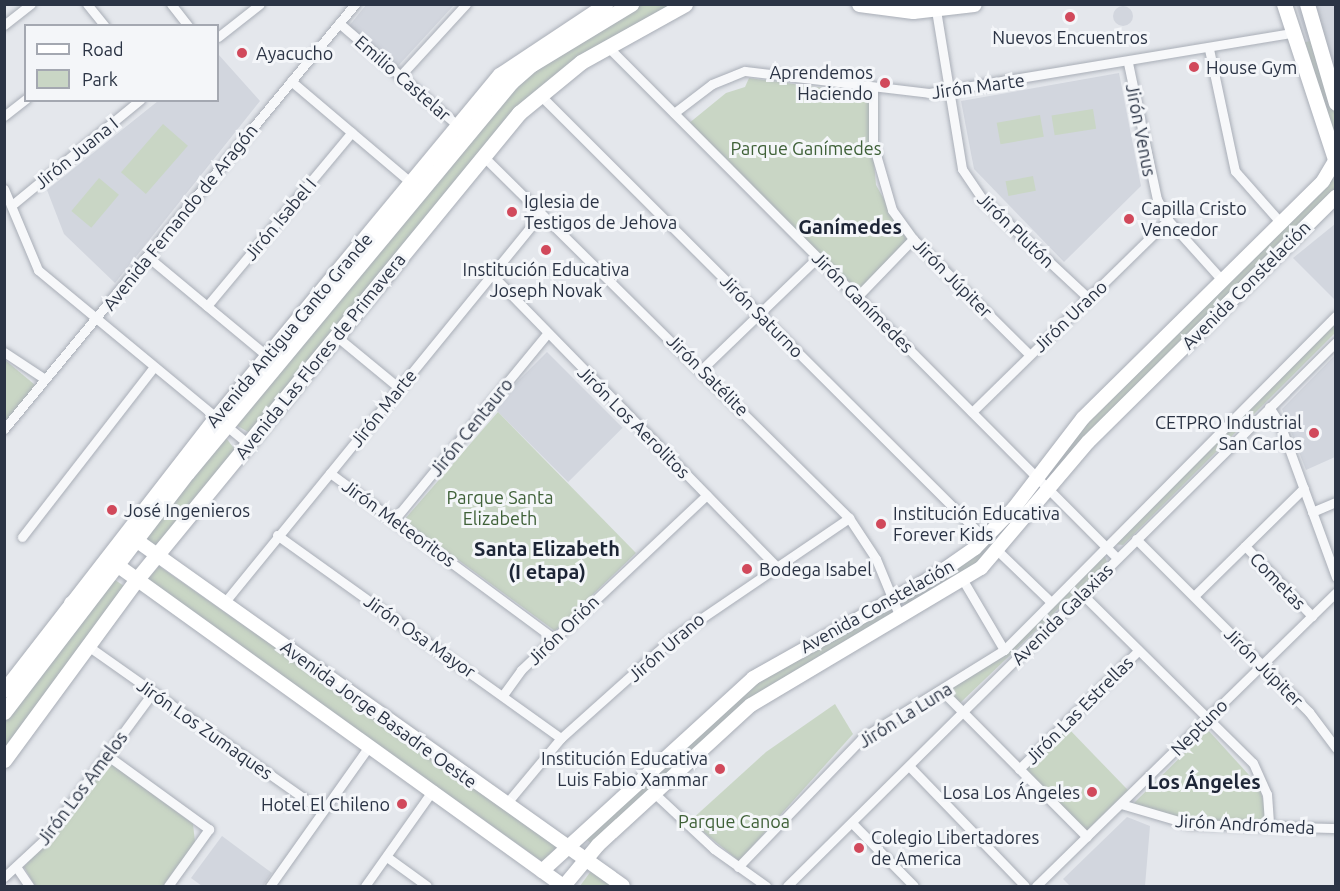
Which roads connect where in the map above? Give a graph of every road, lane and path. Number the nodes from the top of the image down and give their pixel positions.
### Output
1 (32, 4) edge
2 (87, 4) edge
3 (171, 4) edge
4 (355, 4) edge
5 (466, 4) edge
6 (607, 4) edge
7 (632, 4) edge
8 (685, 4) edge
9 (859, 4) edge
10 (974, 4) edge
11 (1284, 4) edge
12 (1307, 4) edge
13 (256, 6) edge
14 (936, 10) junction
15 (339, 23) junction
16 (103, 24) edge
17 (186, 24) edge
18 (4, 25) edge
19 (1292, 33) junction
20 (219, 36) edge
21 (608, 47) junction
22 (1209, 49) junction
23 (1128, 63) junction
24 (400, 76) junction
25 (291, 81) junction
26 (873, 89) junction
27 (949, 92) junction
28 (540, 94) junction
29 (24, 101) edge
30 (138, 102) edge
31 (1335, 103) edge
32 (674, 113) junction
33 (4, 116) edge
34 (463, 130) junction
35 (352, 132) junction
36 (484, 157) junction
37 (1335, 160) edge
38 (416, 187) junction
39 (4, 189) edge
40 (1335, 197) edge
41 (12, 205) junction
42 (541, 214) junction
43 (1168, 220) junction
44 (1281, 223) junction
45 (913, 239) junction
46 (148, 257) junction
47 (818, 257) junction
48 (492, 275) junction
49 (1223, 281) junction
50 (857, 297) junction
51 (1088, 298) junction
52 (207, 306) junction
53 (759, 313) junction
54 (1335, 316) edge
55 (96, 319) junction
56 (547, 334) junction
57 (336, 336) junction
58 (1335, 342) edge
59 (4, 352) edge
60 (1029, 354) junction
61 (273, 360) junction
62 (154, 367) junction
63 (702, 369) junction
64 (45, 379) junction
65 (399, 388) junction
66 (1269, 407) junction
67 (972, 412) junction
68 (221, 422) junction
69 (4, 429) edge
70 (248, 444) junction
71 (330, 473) junction
72 (1036, 476) junction
73 (1304, 488) junction
74 (1050, 490) junction
75 (707, 495) junction
76 (1335, 502) edge
77 (1312, 512) junction
78 (849, 518) junction
79 (394, 520) junction
80 (277, 535) junction
81 (22, 537) dead end
82 (984, 538) junction
83 (1136, 539) junction
84 (136, 540) junction
85 (1106, 546) junction
86 (1245, 546) junction
87 (999, 552) junction
88 (158, 555) junction
89 (1117, 558) junction
90 (117, 565) junction
91 (777, 567) junction
92 (1335, 577) edge
93 (137, 579) junction
94 (964, 582) junction
95 (1335, 592) edge
96 (94, 593) junction
97 (1082, 594) junction
98 (1194, 596) junction
99 (893, 599) junction
100 (1050, 602) junction
101 (71, 603) junction
102 (224, 603) junction
103 (1312, 616) junction
104 (900, 617) junction
105 (554, 639) junction
106 (88, 646) junction
107 (1004, 650) junction
108 (1138, 651) junction
109 (1263, 664) junction
110 (4, 691) edge
111 (153, 692) junction
112 (943, 692) junction
113 (503, 695) junction
114 (4, 712) edge
115 (964, 713) junction
116 (1208, 718) junction
117 (561, 738) junction
118 (370, 745) junction
119 (1335, 747) edge
120 (108, 756) junction
121 (4, 760) edge
122 (910, 767) junction
123 (1019, 769) junction
124 (433, 790) junction
125 (654, 793) junction
126 (506, 804) junction
127 (1121, 804) junction
128 (322, 811) junction
129 (852, 823) junction
130 (1269, 826) junction
131 (1335, 828) edge
132 (1087, 837) junction
133 (565, 847) junction
134 (387, 856) junction
135 (584, 860) junction
136 (738, 867) junction
137 (17, 868) junction
138 (542, 871) junction
139 (4, 877) edge
140 (911, 885) edge
141 (29, 886) edge
142 (168, 886) edge
143 (270, 886) edge
144 (365, 886) edge
145 (427, 886) edge
146 (563, 886) edge
147 (623, 886) edge
148 (766, 886) edge
149 (787, 886) edge
150 (1025, 886) edge
151 (1036, 886) edge

1 - 18 street
2 - 16 street
3 - 17 street
4 - 15 street, Avenida Fernando de Aragón
5 - 24 street
6 - 34 street
7 - 34 main road, Avenida Las Flores de Primavera
8 - 21 main road, Avenida Las Flores de Primavera
9 - 14 main road
10 - 14 main road
11 - 19 main road
12 - 31 main road
13 - 20 street
14 - 27 street, Jirón Plutón
15 - 24 street, Emilio Castelar
15 - 25 street, Avenida Fernando de Aragón
19 - 22 street, Jirón Marte
19 - 37 main road
21 - 28 main road, Avenida Las Flores de Primavera
21 - 32 street, Jirón Ganímedes
22 - 23 street, Jirón Marte
22 - 44 street
23 - 27 street, Jirón Marte
23 - 43 street, Jirón Venus
24 - 34 street, Emilio Castelar
25 - 35 street
25 - 46 street, Avenida Fernando de Aragón
26 - 27 street, Jirón Marte
26 - 32 street, Jirón Marte
26 - 45 street, Jirón Júpiter
27 - 51 street, Jirón Plutón
28 - 36 main road, Avenida Las Flores de Primavera
28 - 53 street, Jirón Saturno
29 - 33 street
30 - 41 street, Jirón Juana I
32 - 47 street, Jirón Ganímedes
34 - 38 main road, Avenida Las Flores de Primavera
35 - 38 street
35 - 52 street, Jirón Isabel I
36 - 42 street, Jirón Satélite
36 - 57 main road, Avenida Las Flores de Primavera
37 - 44 street, Avenida Constelación
38 - 61 main road, Avenida Las Flores de Primavera
39 - 41 street
40 - 74 street, Avenida Constelación
41 - 55 street
42 - 48 street, Jirón Marte
42 - 63 street, Jirón Satélite
43 - 49 street, Jirón Venus
43 - 51 street, Jirón Urano
44 - 49 street, Avenida Constelación
45 - 50 street
45 - 60 street, Jirón Júpiter
46 - 52 street
46 - 55 street, Avenida Fernando de Aragón
47 - 50 street, Jirón Ganímedes
47 - 53 street
48 - 56 street, Jirón Los Aerolitos
48 - 65 street, Jirón Marte
49 - 72 street, Avenida Constelación
50 - 67 street, Jirón Ganímedes
51 - 60 street, Jirón Urano
52 - 61 street
53 - 63 street
53 - 82 street, Jirón Saturno
54 - 85 street, Avenida Galaxias
55 - 62 street
55 - 64 street, Avenida Fernando de Aragón
56 - 75 street, Jirón Los Aerolitos
56 - 79 street, Jirón Centauro
57 - 65 street
57 - 70 main road, Avenida Las Flores de Primavera
58 - 66 street, Avenida Galaxias
59 - 64 street
60 - 67 street, Jirón Urano
61 - 68 main road, Avenida Las Flores de Primavera
62 - 68 street
62 - 81 street
63 - 78 street, Jirón Satélite
64 - 69 street, Avenida Fernando de Aragón
65 - 71 street, Jirón Marte
66 - 73 street
66 - 83 street, Avenida Galaxias
67 - 72 street, Jirón Ganímedes
68 - 70 street
68 - 84 main road, Avenida Las Flores de Primavera
68 - 101 street, Avenida Antigua Canto Grande
70 - 88 main road, Avenida Las Flores de Primavera
71 - 79 street, Jirón Meteoritos
71 - 80 street, Jirón Marte
72 - 74 street, Jirón Ganímedes
72 - 82 street, Avenida Constelación
73 - 77 street
73 - 86 street
74 - 85 street, Jirón Ganímedes
74 - 87 street, Avenida Constelación
75 - 91 street, Jirón Los Aerolitos
75 - 105 street, Jirón Orión
76 - 77 street
77 - 92 street
78 - 91 street, Jirón Urano
78 - 99 street, Jirón Satélite
79 - 105 street, Jirón Meteoritos
80 - 102 street, Jirón Marte
80 - 113 street, Jirón Osa Mayor
82 - 99 street, Avenida Constelación
83 - 89 street, Avenida Galaxias
83 - 98 street, Jirón Júpiter
84 - 88 street, Avenida Jorge Basadre Oeste
84 - 90 main road, Avenida Las Flores de Primavera
85 - 89 street, Jirón Ganímedes
85 - 100 street, Avenida Galaxias
86 - 98 street
86 - 103 street, Cometas
87 - 94 street, Avenida Constelación
87 - 100 street
88 - 93 main road, Avenida Las Flores de Primavera
88 - 102 street, Avenida Jorge Basadre Oeste
89 - 97 street, Avenida Galaxias
90 - 93 street, Avenida Jorge Basadre Oeste
90 - 96 main road, Avenida Las Flores de Primavera
91 - 117 street, Jirón Urano
93 - 106 main road, Avenida Las Flores de Primavera
93 - 118 street, Avenida Jorge Basadre Oeste
94 - 104 street, Avenida Constelación
94 - 107 street
95 - 103 street, Neptuno
96 - 101 main road
96 - 114 main road, Avenida Las Flores de Primavera
97 - 108 street
97 - 115 street, Avenida Galaxias
98 - 109 street, Jirón Júpiter
99 - 104 street, Jirón Satélite
99 - 133 street, Avenida Constelación
100 - 107 street, Avenida Galaxias
101 - 110 street, Avenida Antigua Canto Grande
102 - 126 street, Avenida Jorge Basadre Oeste
103 - 109 street, Neptuno
104 - 125 street, Avenida Constelación
105 - 113 street, Jirón Orión
106 - 111 street, Jirón Los Zumaques
106 - 121 main road, Avenida Las Flores de Primavera
107 - 112 street, Jirón La Luna
108 - 116 street
108 - 123 street, Jirón Las Estrellas
109 - 116 street, Neptuno
109 - 119 street, Jirón Júpiter
111 - 120 street, Jirón Los Amelos
111 - 128 street, Jirón Los Zumaques
112 - 115 street
112 - 136 street, Jirón La Luna
113 - 117 street, Jirón Osa Mayor
115 - 122 street, Avenida Galaxias
115 - 123 street
116 - 127 street, Neptuno
116 - 130 street
117 - 126 street, Jirón Urano
118 - 124 street, Avenida Jorge Basadre Oeste
118 - 128 street
120 - 137 street, Jirón Los Amelos
120 - 142 street
122 - 129 street, Avenida Galaxias
122 - 150 street
123 - 132 street
124 - 134 street
124 - 138 street, Avenida Jorge Basadre Oeste
125 - 135 street, Avenida Constelación
125 - 136 street
126 - 133 street, Avenida Jorge Basadre Oeste
127 - 130 street, Jirón Andrómeda
127 - 132 street, Neptuno
128 - 143 street
129 - 140 street
129 - 149 street, Avenida Galaxias
130 - 131 street, Jirón Andrómeda
132 - 151 street, Neptuno
133 - 135 street, Avenida Jorge Basadre Oeste
133 - 138 street, Avenida Constelación
134 - 144 street
134 - 145 street
135 - 146 street, Avenida Constelación
135 - 147 street, Avenida Jorge Basadre Oeste
136 - 148 street
137 - 139 street, Jirón Los Amelos
137 - 141 street
138 - 146 street, Avenida Jorge Basadre Oeste

